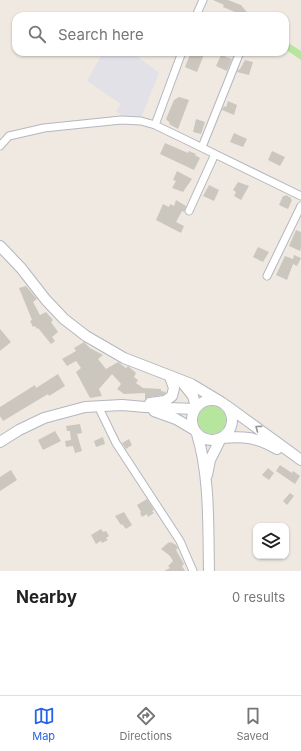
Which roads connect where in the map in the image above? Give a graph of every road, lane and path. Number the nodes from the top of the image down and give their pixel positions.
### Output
1 (203, 0) edge
2 (198, 12) edge
3 (181, 56) edge
4 (238, 56) edge
5 (155, 125) junction
6 (0, 146) edge
7 (202, 147) junction
8 (215, 154) junction
9 (301, 196) edge
10 (301, 206) edge
11 (189, 211) dead end
12 (0, 246) edge
13 (267, 276) dead end
14 (170, 377) junction
15 (181, 381) junction
16 (223, 403) junction
17 (122, 405) junction
18 (98, 406) junction
19 (145, 407) junction
20 (196, 408) junction
21 (195, 431) junction
22 (221, 438) junction
23 (0, 442) edge
24 (301, 460) edge
25 (206, 483) junction
26 (193, 571) edge
27 (209, 571) edge

1 - 2 street
3 - 5 street
4 - 7 street
5 - 6 street
5 - 7 street
7 - 8 street
8 - 9 street
8 - 11 street
10 - 13 street
12 - 14 main road
14 - 15 main road
14 - 17 main road
15 - 16 main road
15 - 20 main road
16 - 20 main road
16 - 22 main road
24 -> 16 main road
17 - 18 main road
17 - 19 main road
18 - 23 main road
18 - 26 street
19 - 20 main road
19 - 21 main road
20 - 21 main road
21 - 22 main road
21 - 25 main road
22 - 24 main road
22 - 25 main road
25 - 27 main road

